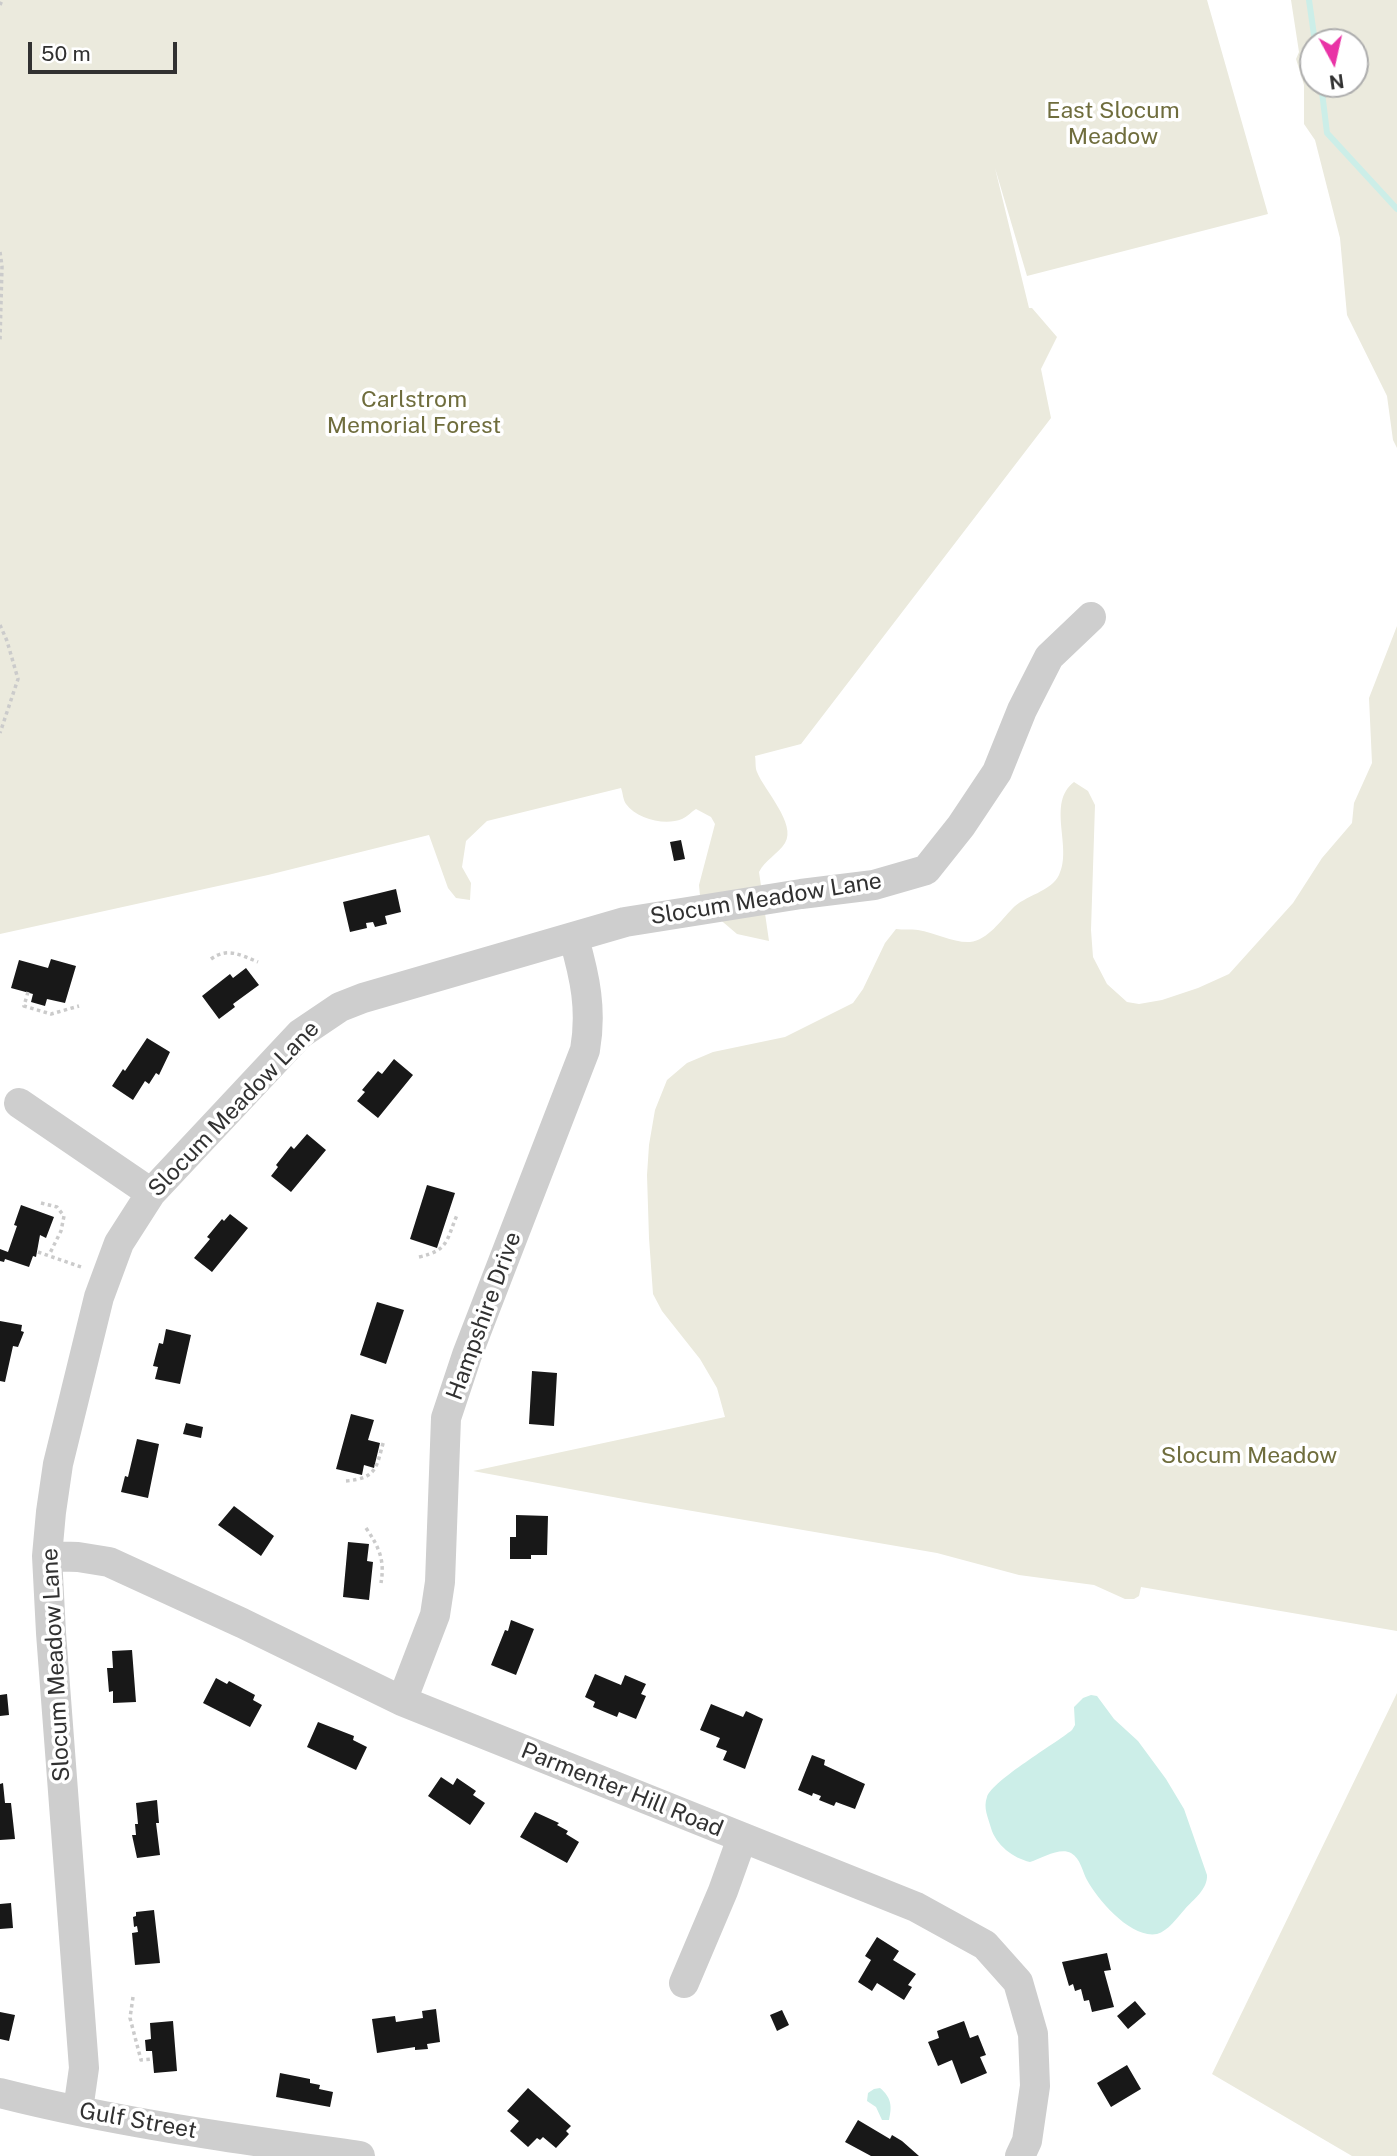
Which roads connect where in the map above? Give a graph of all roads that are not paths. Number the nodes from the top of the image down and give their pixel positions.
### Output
1 (1091, 617) dead end
2 (573, 939) junction
3 (19, 1104) dead end
4 (151, 1193) junction
5 (47, 1556) junction
6 (402, 1701) junction
7 (742, 1838) junction
8 (684, 1983) dead end
9 (0, 2093) edge
10 (78, 2110) junction
11 (360, 2156) edge
12 (1020, 2156) edge

1 - 2 street, Slocum Meadow Lane
2 - 4 street, Slocum Meadow Lane
2 - 6 street, Hampshire Drive
3 - 4 street
4 - 5 street, Slocum Meadow Lane
5 - 6 street, Parmenter Hill Road
5 - 10 street, Slocum Meadow Lane
6 - 7 street, Parmenter Hill Road
7 - 8 street
7 - 12 street, Parmenter Hill Road
9 - 10 street, Gulf Street
10 - 11 street, Gulf Street

